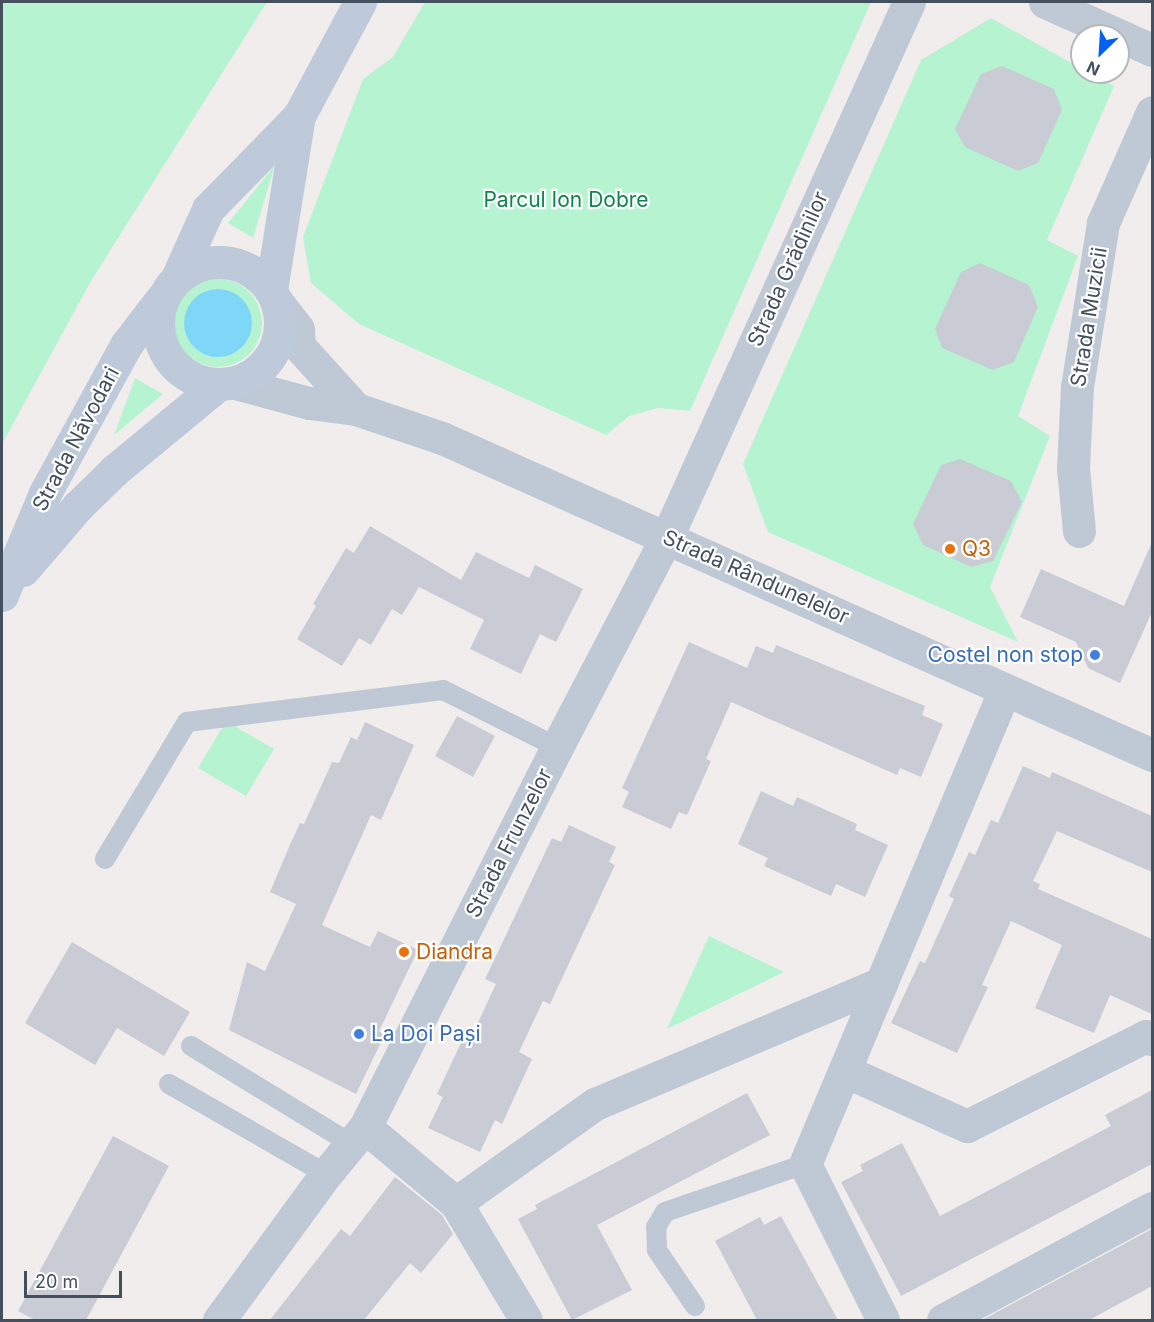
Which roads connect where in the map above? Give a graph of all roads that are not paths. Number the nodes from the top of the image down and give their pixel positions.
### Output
1 (360, 2) edge
2 (909, 2) edge
3 (1045, 2) edge
4 (1152, 50) edge
5 (1152, 112) edge
6 (299, 116) junction
7 (171, 286) junction
8 (274, 296) junction
9 (227, 384) junction
10 (356, 409) junction
11 (1079, 531) dead end
12 (667, 537) junction
13 (2, 594) edge
14 (1005, 689) junction
15 (557, 747) junction
16 (1152, 755) edge
17 (105, 859) dead end
18 (882, 983) junction
19 (1152, 1039) edge
20 (191, 1046) dead end
21 (845, 1071) junction
22 (169, 1084) dead end
23 (359, 1136) junction
24 (805, 1164) junction
25 (326, 1174) junction
26 (456, 1203) junction
27 (1152, 1208) edge
28 (695, 1306) dead end
29 (219, 1320) edge
30 (526, 1320) edge
31 (884, 1320) edge
32 (943, 1320) edge

1 - 6 main road, Strada Năvodari
2 - 12 street, Strada Grădinilor
3 - 4 street
5 - 11 street, Strada Muzicii
6 - 7 main road, Strada Năvodari
6 - 8 main road, Strada Năvodari
7 - 8 main road
7 - 9 main road
7 - 13 main road, Strada Năvodari
8 - 9 main road
8 - 10 street, Strada Rândunelelor
9 - 10 street, Strada Rândunelelor
9 - 13 main road, Strada Năvodari
10 - 12 street, Strada Rândunelelor
12 - 14 street, Strada Rândunelelor
12 - 15 street, Strada Frunzelor
14 - 16 street, Strada Rândunelelor
14 - 18 street
15 - 17 lane
15 - 23 street, Strada Frunzelor
18 - 21 street
18 - 26 street
19 - 21 street
20 - 23 lane
21 - 24 street
22 - 25 lane
23 - 25 street, Strada Frunzelor
23 - 26 street
24 - 28 lane
24 - 31 street
25 - 29 street, Strada Frunzelor
26 - 30 street
27 - 32 street

